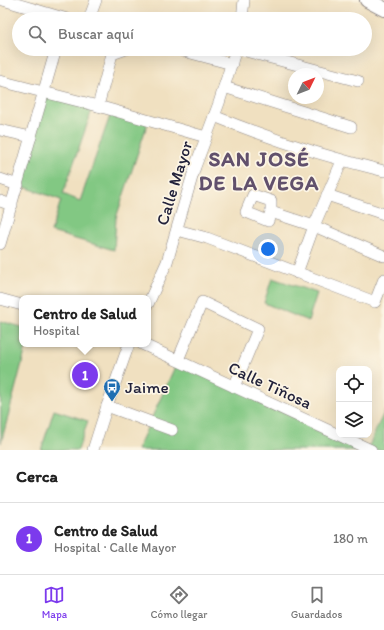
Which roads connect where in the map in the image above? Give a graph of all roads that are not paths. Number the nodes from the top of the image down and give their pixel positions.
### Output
1 (3, 0) edge
2 (96, 0) edge
3 (244, 0) edge
4 (367, 0) edge
5 (384, 9) edge
6 (42, 12) edge
7 (92, 12) edge
8 (244, 12) edge
9 (54, 56) edge
10 (111, 56) edge
11 (202, 56) edge
12 (235, 56) edge
13 (263, 56) edge
14 (232, 64) junction
15 (0, 81) edge
16 (358, 82) dead end
17 (224, 87) junction
18 (45, 92) junction
19 (98, 106) junction
20 (214, 116) junction
21 (351, 127) dead end
22 (0, 130) edge
23 (31, 137) junction
24 (206, 137) junction
25 (342, 161) junction
26 (384, 171) edge
27 (0, 179) edge
28 (18, 185) junction
29 (327, 195) junction
30 (0, 201) edge
31 (12, 205) junction
32 (271, 212) dead end
33 (384, 214) edge
34 (314, 226) junction
35 (177, 230) junction
36 (0, 244) edge
37 (384, 256) edge
38 (297, 273) junction
39 (384, 279) edge
40 (151, 297) edge
41 (0, 299) edge
42 (19, 304) edge
43 (128, 347) edge
44 (149, 347) edge
45 (178, 360) junction
46 (234, 387) junction
47 (106, 406) junction
48 (172, 430) dead end
49 (93, 450) edge
50 (371, 450) edge

1 - 6 street
2 - 7 street
3 - 8 street
4 - 5 main road
9 - 18 street
10 - 19 street
11 - 14 street
12 - 14 street, Calle Mayor
13 - 16 street
14 - 17 street, Calle Mayor
15 - 18 street
17 - 20 street, Calle Mayor
17 - 21 street
18 - 19 street
18 - 23 street
19 - 24 street
20 - 24 street, Calle Mayor
20 - 25 street
22 - 23 street
23 - 28 street
24 - 35 street, Calle Mayor
25 - 26 street
25 - 29 street
27 - 28 street
28 - 31 street
29 - 33 street
29 - 34 street
30 - 31 street
31 - 36 street
32 - 34 street
34 - 37 street
34 - 38 street
35 - 38 street
35 - 40 street, Calle Mayor
38 - 39 street
41 - 42 street
43 - 47 street
44 - 45 street, Calle Tiñosa
45 - 46 street, Calle Tiñosa
45 - 46 street
46 - 50 street, Calle Tiñosa
47 - 48 street
47 - 49 street

